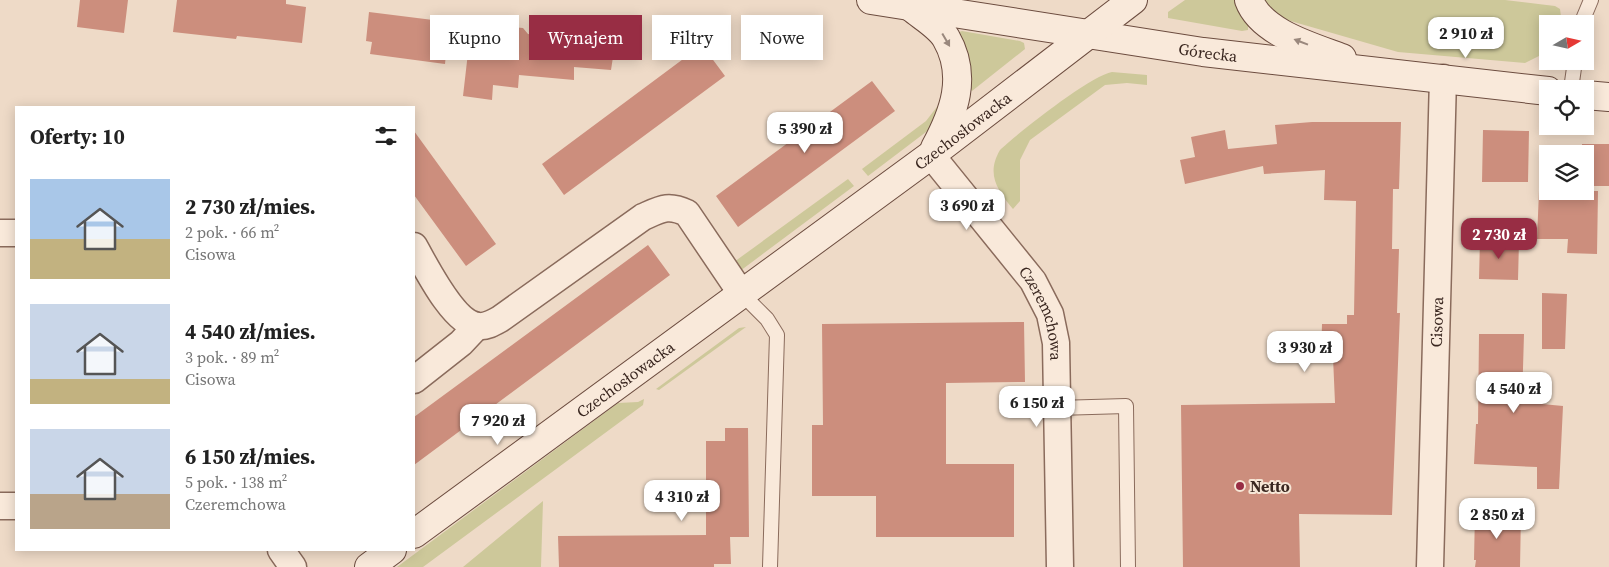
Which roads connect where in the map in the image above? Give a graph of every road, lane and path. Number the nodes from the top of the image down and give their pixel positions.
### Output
1 (871, 0) edge
2 (1133, 0) edge
3 (1249, 0) edge
4 (1587, 1) edge
5 (911, 7) junction
6 (1583, 15) edge
7 (1086, 35) junction
8 (1379, 72) junction
9 (1443, 78) junction
10 (1539, 90) edge
11 (1594, 96) edge
12 (1609, 97) edge
13 (931, 155) junction
14 (0, 233) edge
15 (15, 234) edge
16 (415, 248) edge
17 (741, 293) junction
18 (477, 326) junction
19 (415, 379) edge
20 (1057, 408) junction
21 (0, 506) edge
22 (15, 506) edge
23 (415, 533) edge
24 (282, 551) edge
25 (391, 551) edge
26 (293, 567) edge
27 (369, 567) edge
28 (770, 567) edge
29 (1060, 567) edge
30 (1128, 567) edge
31 (1430, 567) edge

1 - 5 street, Górecka
2 - 7 street, Czechosłowacka
8 -> 3 street
4 - 6 lane
5 - 7 street, Górecka
5 -> 13 street
7 - 8 street, Górecka
7 - 13 street, Czechosłowacka
8 - 9 street, Górecka
9 - 10 street, Górecka
9 - 31 street, Cisowa
11 - 12 street
13 - 17 street, Czechosłowacka
13 - 20 street, Czeremchowa
14 - 15 street
16 - 18 street
17 - 18 street
17 - 23 street, Czechosłowacka
17 - 28 lane
18 - 19 street
20 - 29 street, Czeremchowa
20 - 30 lane
21 - 22 street
24 - 26 street
25 - 27 street

